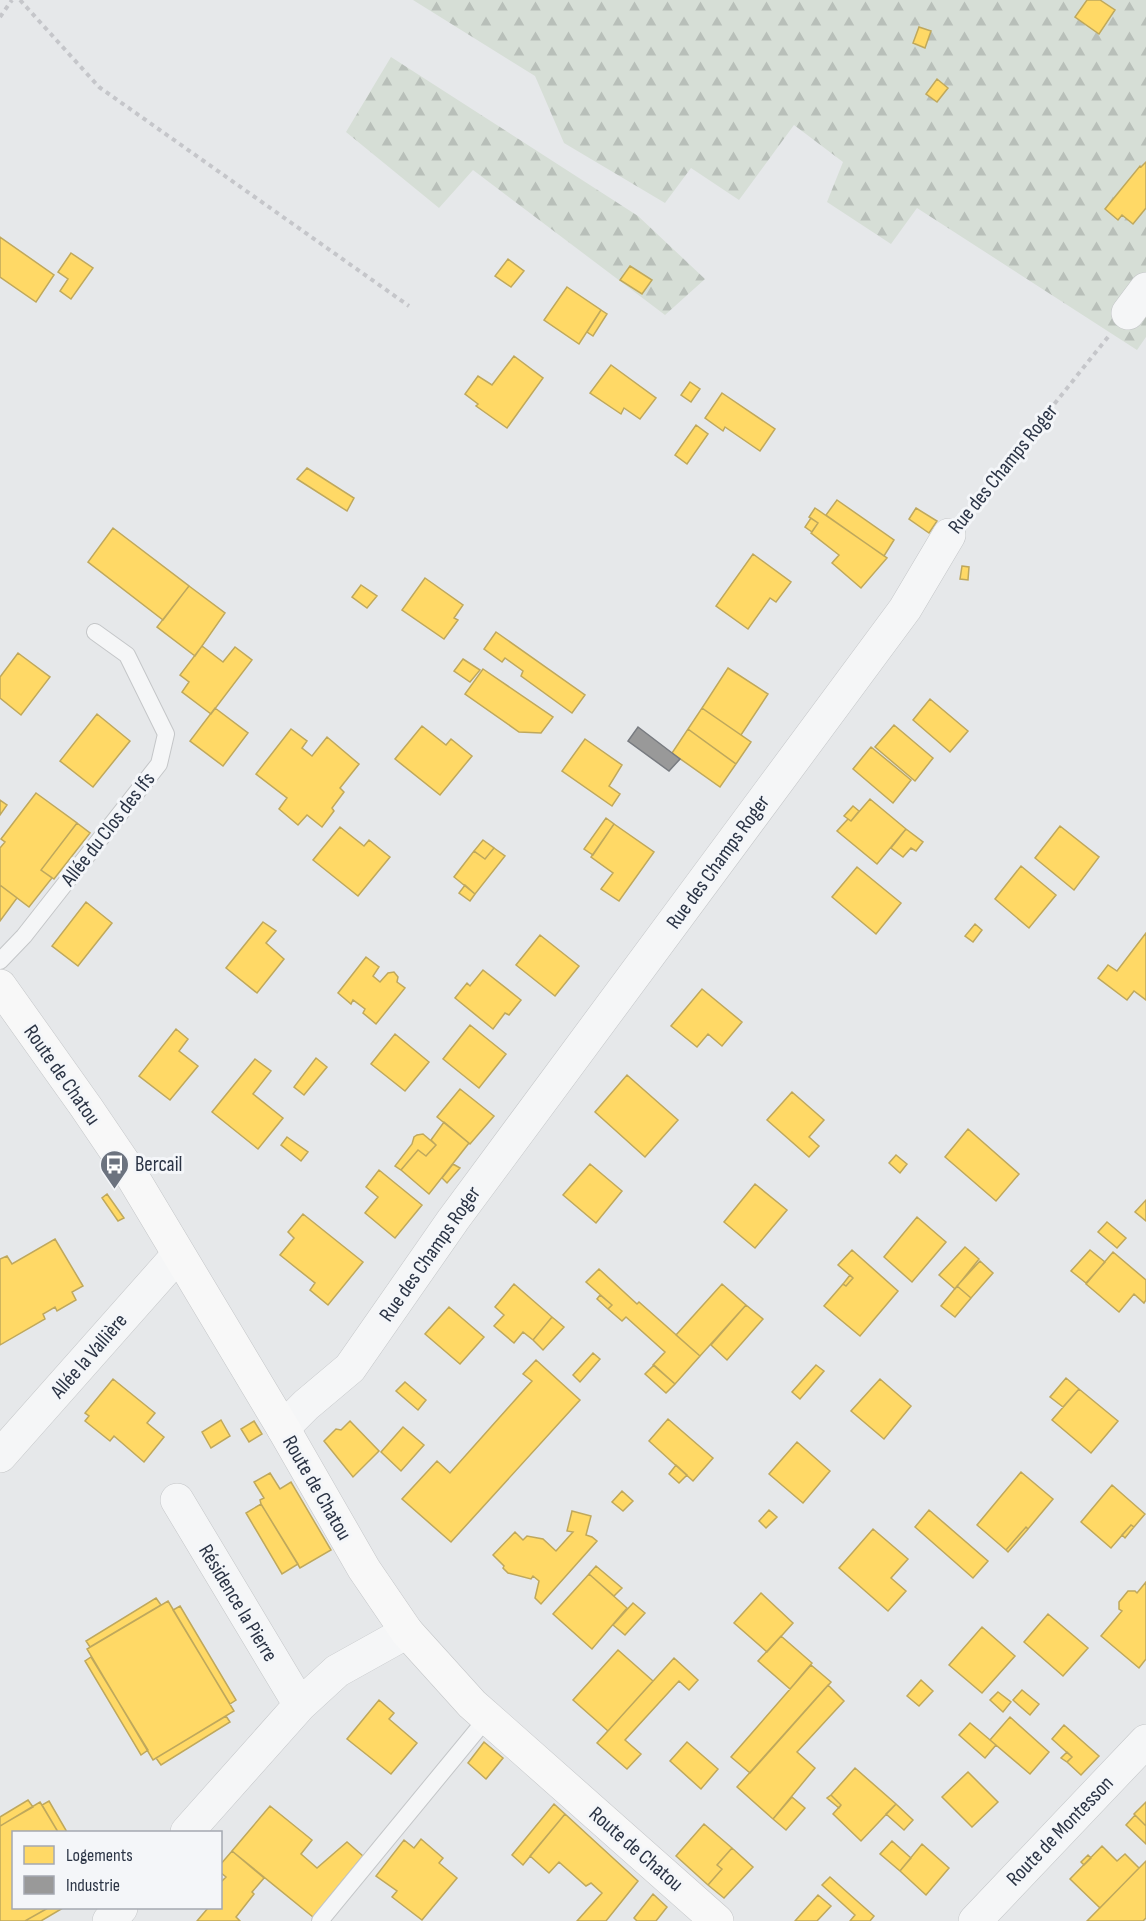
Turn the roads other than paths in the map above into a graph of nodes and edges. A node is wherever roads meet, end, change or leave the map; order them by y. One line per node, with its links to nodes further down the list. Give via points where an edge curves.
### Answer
1 (949, 535): 6 (street, Rue des Champs Roger, via 904,609 467,1201 350,1368)
2 (95, 632): 3 (lane, Allée du Clos des Ifs, via 127,656 166,734 159,764)
3 (0, 961)
4 (0, 986): 5 (street, Route de Chatou, via 126,1166)
5 (178, 1255): 6 (street, Route de Chatou); 7 (street, Allée la Vallière)
6 (283, 1428): 9 (street, Route de Chatou, via 364,1569)
7 (0, 1456)
8 (177, 1500): 10 (street, Résidence la Pierre)
9 (407, 1632): 10 (street, via 337,1671); 11 (street, Route de Chatou)
10 (300, 1705): 13 (street)
11 (487, 1718): 16 (lane); 17 (street, Route de Chatou)
12 (1146, 1741): 18 (street, Route de Montesson)
13 (189, 1831)
14 (120, 1909): 15 (street)
15 (109, 1921)
16 (320, 1921)
17 (717, 1921)
18 (975, 1921)

